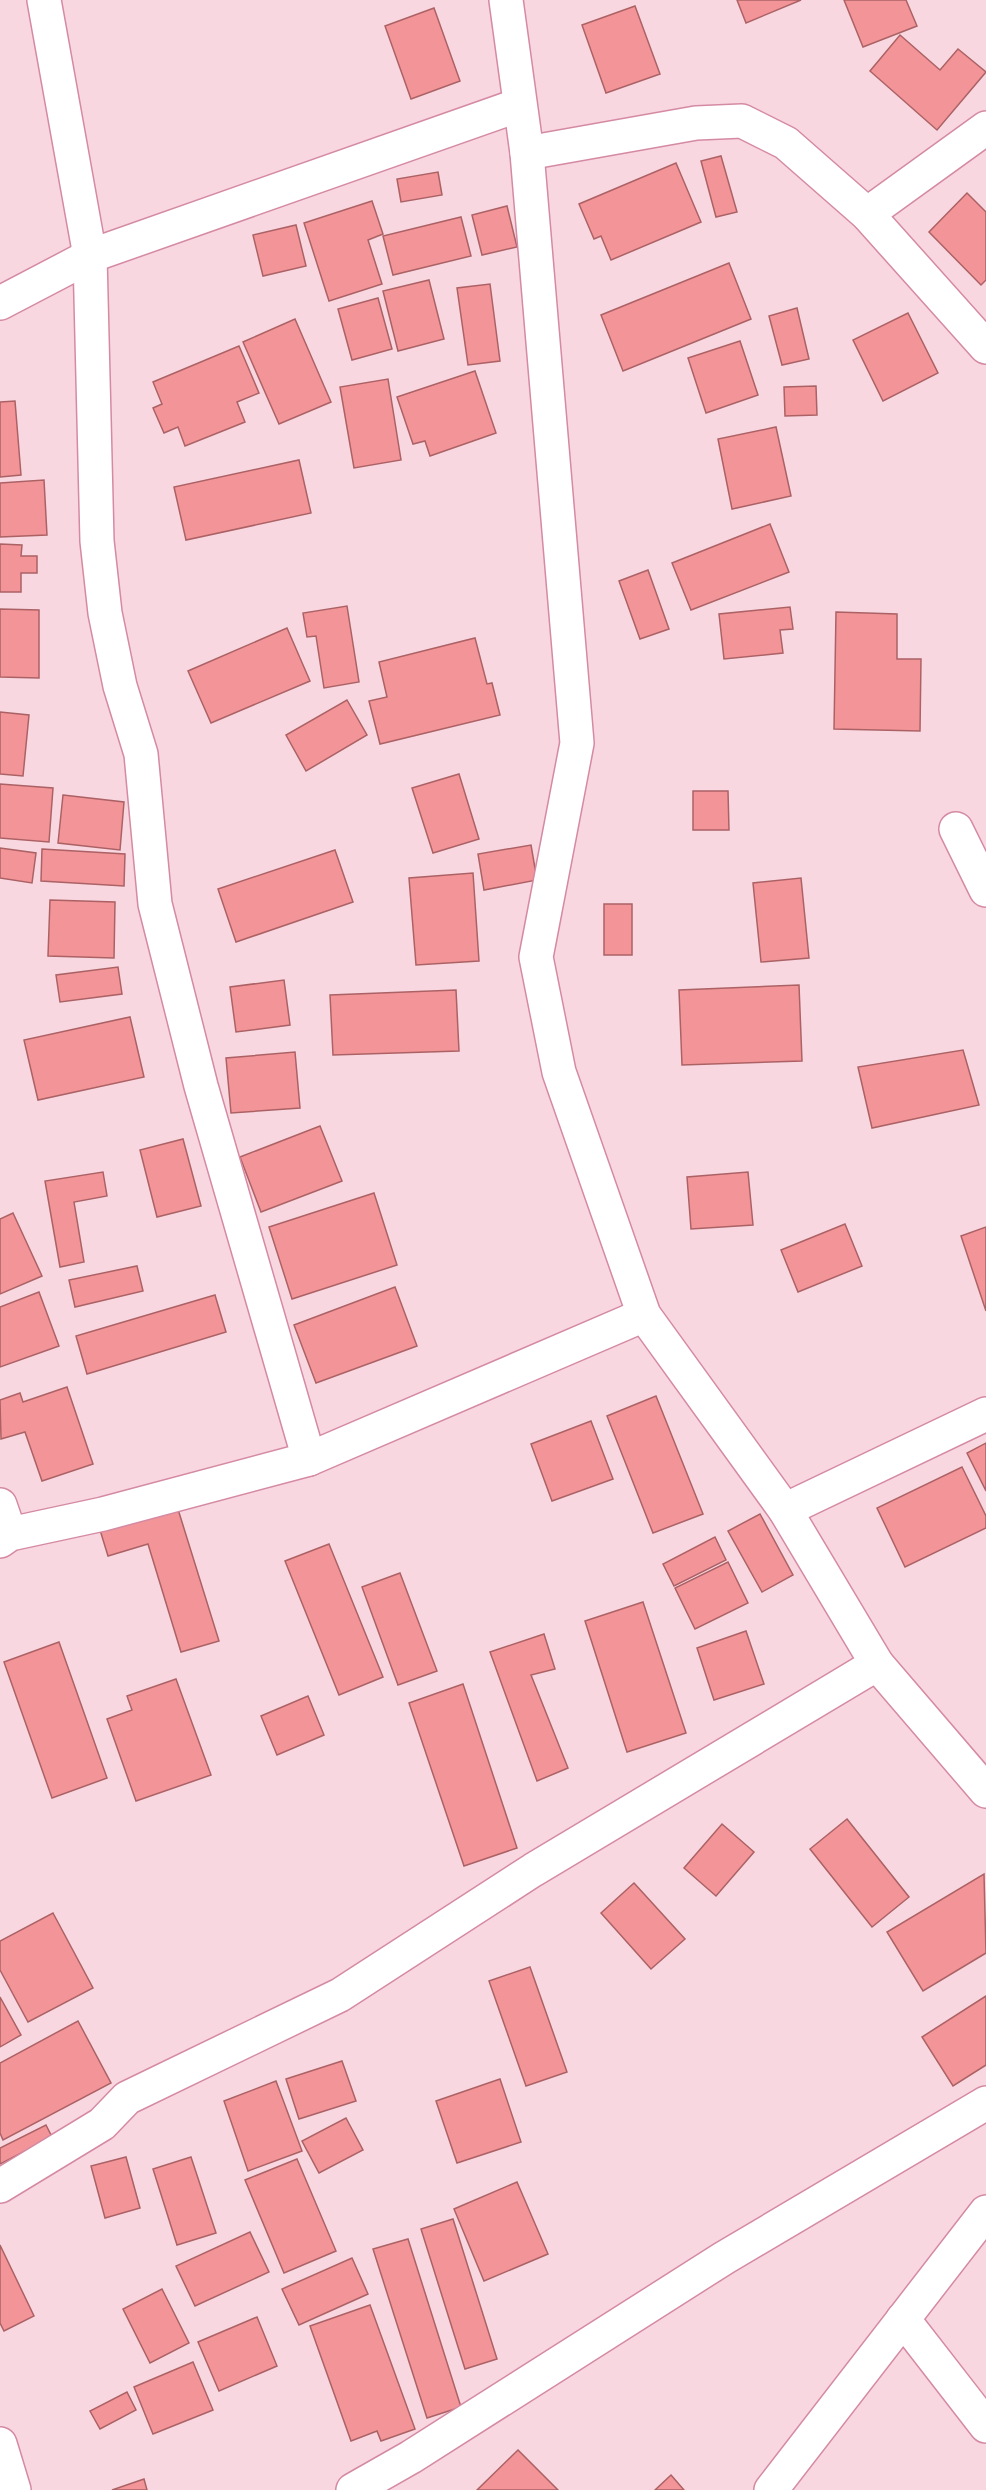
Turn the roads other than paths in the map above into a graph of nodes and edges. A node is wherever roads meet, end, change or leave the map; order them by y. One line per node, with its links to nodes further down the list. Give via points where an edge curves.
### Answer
1 (45, 0): 7 (street)
2 (506, 0): 3 (street)
3 (519, 105): 5 (street); 7 (street)
4 (986, 128): 6 (street)
5 (527, 153): 6 (street, via 696,123 742,121 786,143); 12 (street, via 577,743 536,957 560,1072)
6 (867, 214): 9 (street)
7 (90, 256): 8 (street); 14 (street, via 97,541 107,624 120,686 141,754 155,904 201,1086)
8 (0, 303)
9 (986, 347)
10 (956, 829): 11 (street)
11 (986, 890)
12 (644, 1315): 14 (street); 15 (street)
13 (986, 1414): 15 (street)
14 (309, 1459): 16 (street, via 103,1514)
15 (785, 1510): 17 (street)
16 (3, 1527)
17 (877, 1664): 18 (street); 20 (street, via 533,1870 340,1995 127,2098 102,2124)
18 (986, 1791)
19 (986, 2103): 26 (street, via 734,2252)
20 (0, 2186)
21 (986, 2212): 22 (street)
22 (903, 2319): 23 (street); 27 (street)
23 (986, 2426)
24 (0, 2444): 25 (street)
25 (14, 2490)
26 (353, 2490)
27 (771, 2490)

